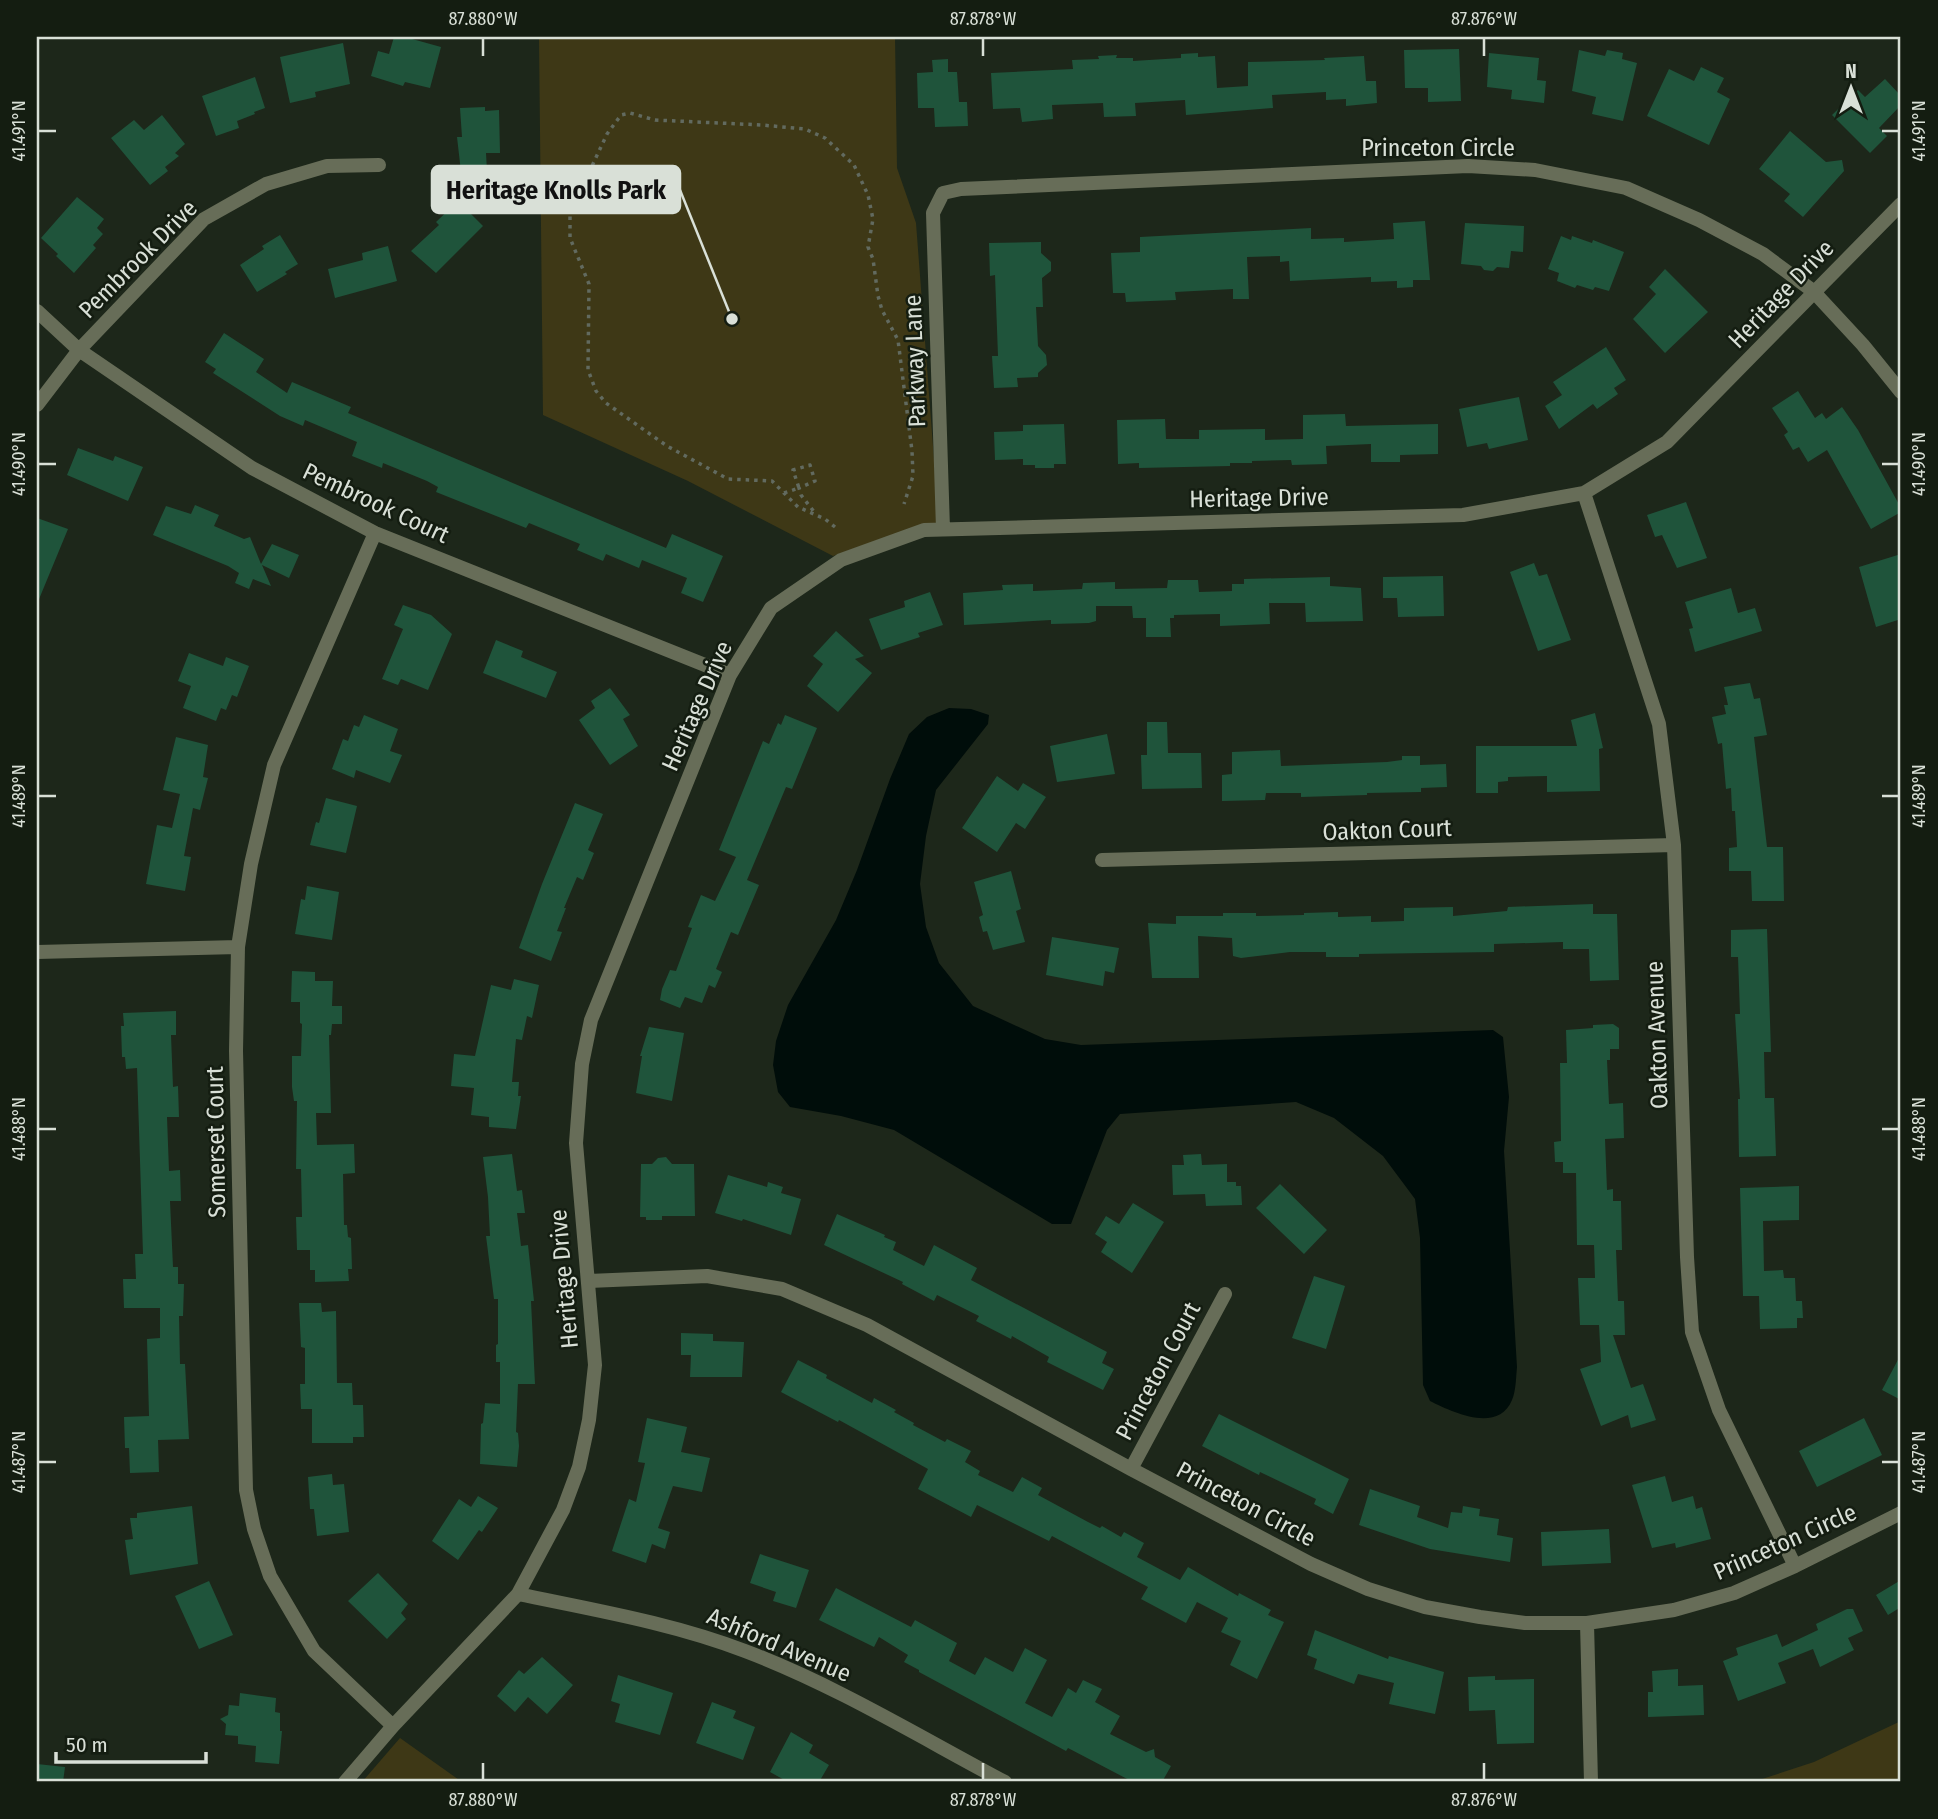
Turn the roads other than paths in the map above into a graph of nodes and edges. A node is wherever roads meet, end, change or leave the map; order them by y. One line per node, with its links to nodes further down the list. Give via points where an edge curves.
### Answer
1 (379, 165): 6 (street, Pembrook Drive, via 327,166 266,184 204,219)
2 (943, 193): 4 (street, Princeton Circle, via 1468,166 1535,170 1626,188 1675,209 1763,254); 10 (street, Parkway Lane, via 933,213)
3 (1901, 204): 4 (street, Heritage Drive)
4 (1813, 291): 7 (street, Princeton Circle); 9 (street, Heritage Drive, via 1667,442)
5 (37, 311): 6 (street, Pembrook Court)
6 (79, 350): 8 (street, Pembrook Drive); 11 (street, Pembrook Court, via 252,468)
7 (1901, 393)
8 (37, 405)
9 (1584, 493): 10 (street, Heritage Drive, via 1464,515); 13 (street, Oakton Avenue, via 1659,724)
10 (943, 529): 12 (street, Heritage Drive, via 924,530 841,560 771,608)
11 (374, 533): 12 (street, Pembrook Court); 15 (street, Somerset Court, via 274,765 250,864)
12 (730, 675): 17 (street, Heritage Drive, via 591,1020 576,1120)
13 (1674, 845): 14 (street, Oakton Court); 21 (street, Oakton Avenue, via 1692,1332 1719,1410)
14 (1102, 860)
15 (237, 947): 16 (street); 24 (street, Somerset Court, via 249,1510 270,1576 314,1651)
16 (37, 953)
17 (589, 1281): 19 (street, Princeton Circle, via 707,1276 782,1289 867,1325); 22 (street, Heritage Drive, via 595,1366 586,1439 563,1510)
18 (1225, 1294): 19 (street, Princeton Court)
19 (1131, 1469): 23 (street, Princeton Circle, via 1368,1589 1425,1607 1480,1617)
20 (1901, 1513): 21 (street, Princeton Circle)
21 (1795, 1566): 23 (street, Princeton Circle, via 1734,1593 1674,1610)
22 (518, 1594): 24 (street, Heritage Drive); 26 (street, Ashford Avenue, via 660,1625 744,1651 839,1694)
23 (1587, 1623): 27 (street)
24 (393, 1726): 25 (street, Heritage Drive)
25 (345, 1782)
26 (1005, 1782)
27 (1591, 1782)

